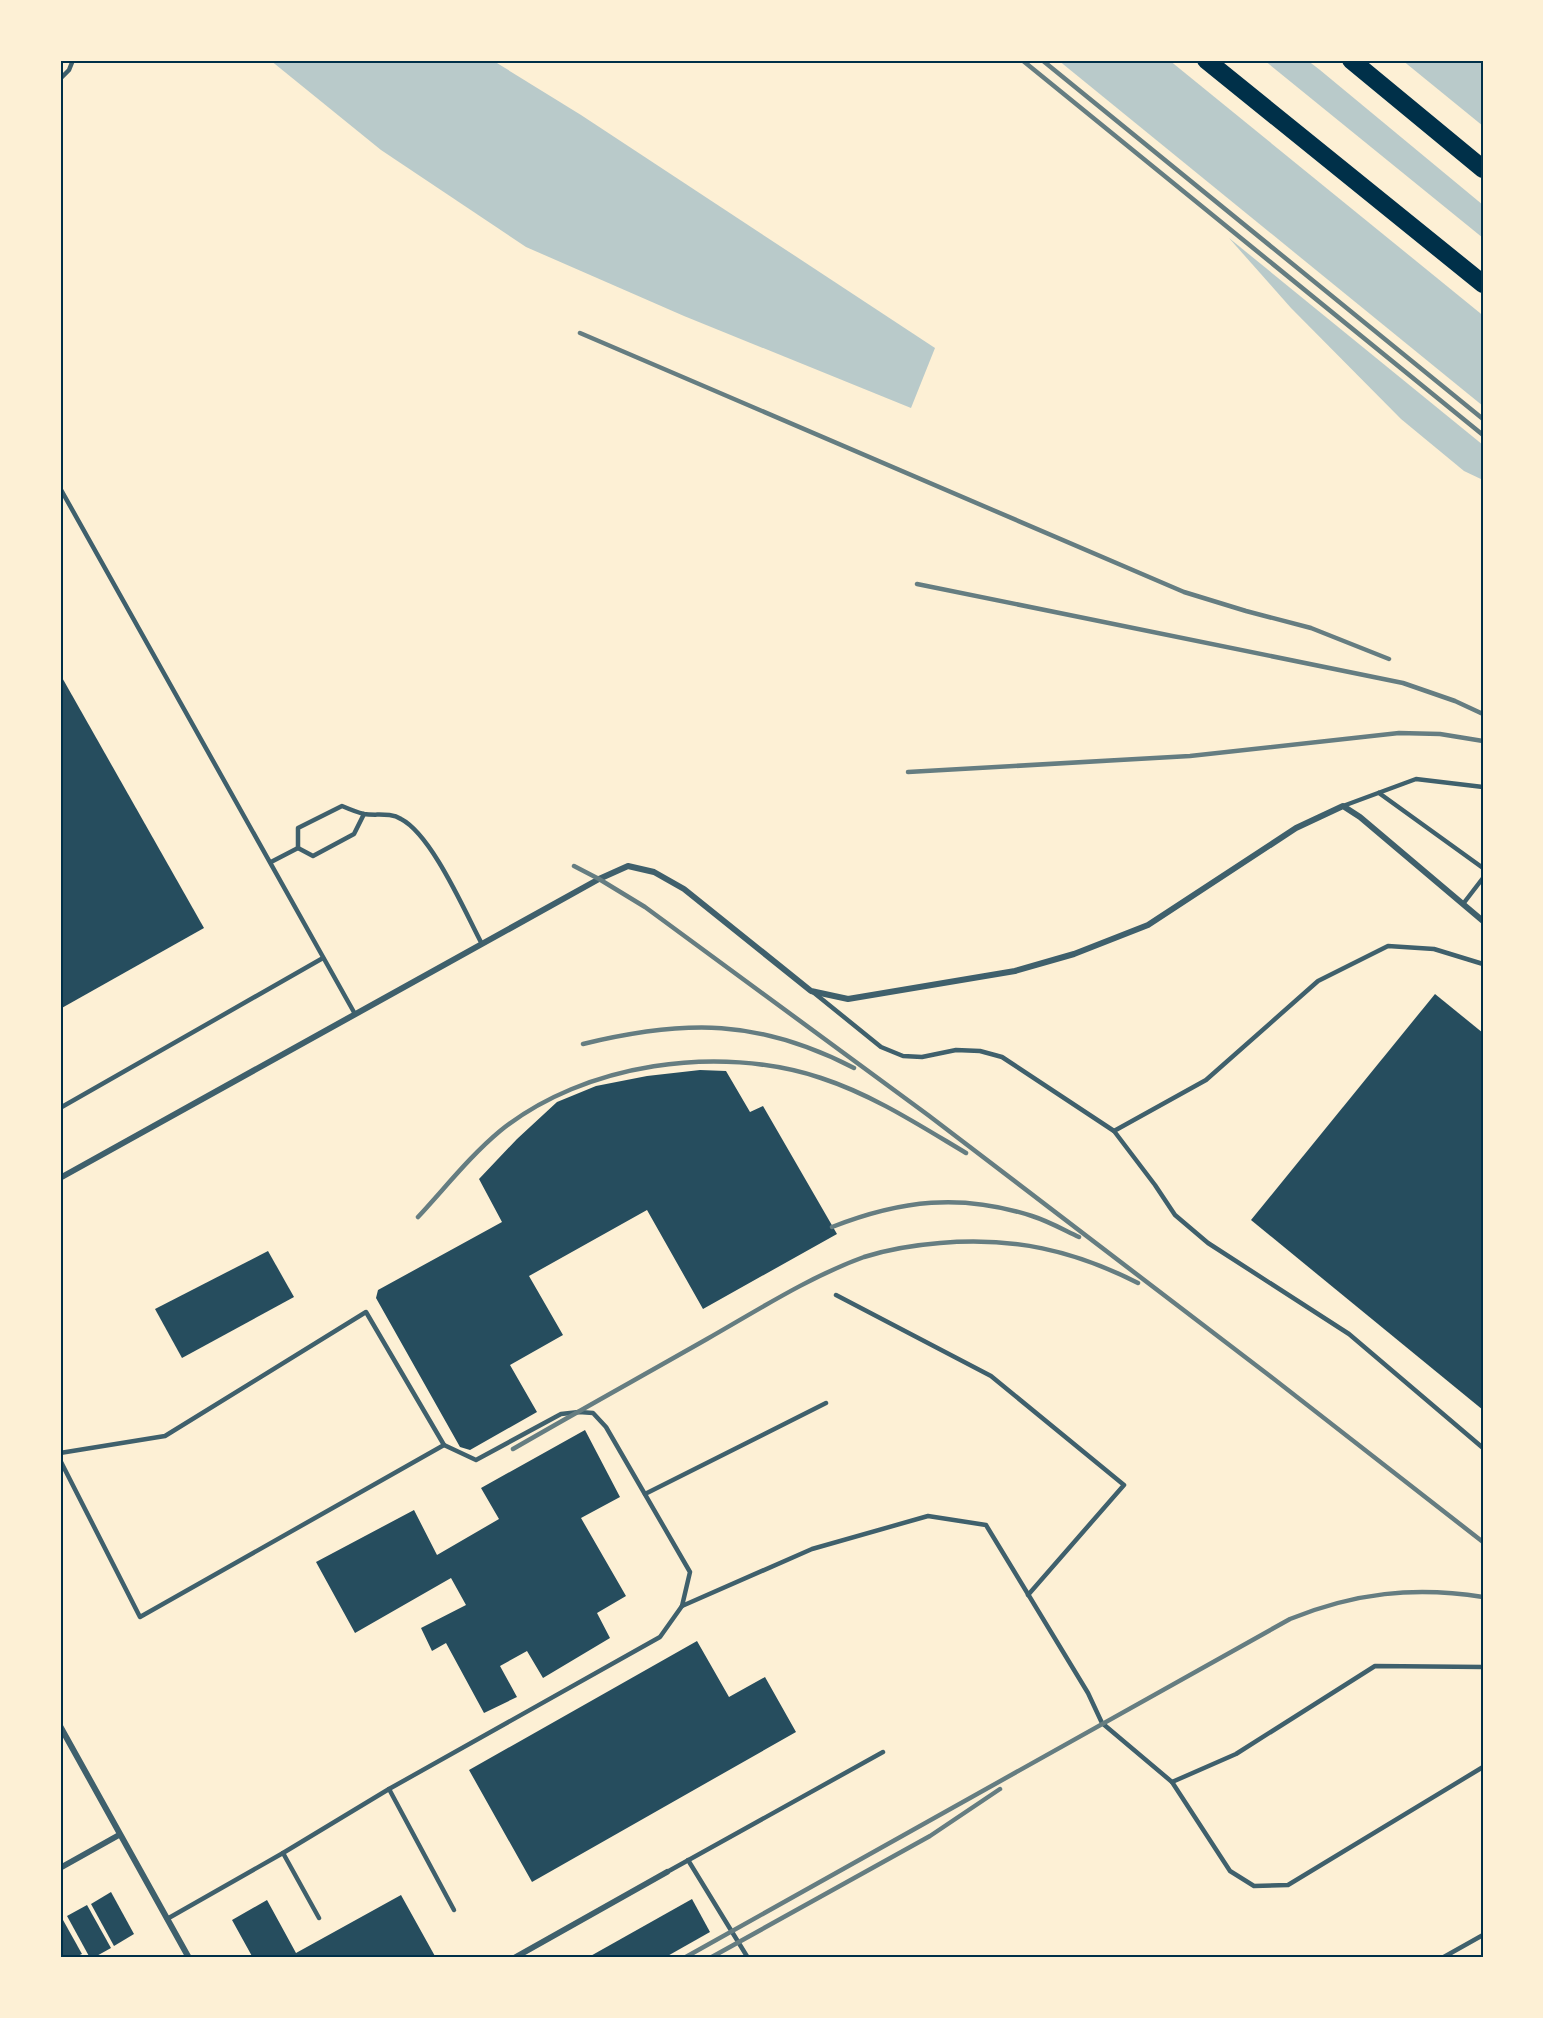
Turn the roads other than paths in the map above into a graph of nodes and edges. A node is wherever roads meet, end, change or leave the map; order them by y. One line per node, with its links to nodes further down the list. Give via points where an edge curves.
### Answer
1 (73, 60): 4 (lane)
2 (1206, 60): 6 (highway)
3 (1351, 60): 5 (highway)
4 (60, 79)
5 (1483, 169)
6 (1483, 284)
7 (60, 488): 13 (lane)
8 (1483, 787): 9 (lane, via 1416,779)
9 (1379, 793): 10 (lane); 14 (lane)
10 (1343, 806): 16 (street); 21 (street, via 1296,828 1148,924 1074,954 1015,971 848,999)
11 (364, 814): 12 (lane, via 354,834 313,856); 12 (lane, via 342,806 316,818 298,828); 18 (lane, via 401,818 417,832)
12 (298, 848): 13 (lane)
13 (271, 862): 19 (lane)
14 (1483, 868)
15 (1483, 878): 16 (lane)
16 (1462, 904): 17 (street)
17 (1483, 921)
18 (482, 944): 21 (street, via 627,866 654,872 684,889); 22 (street)
19 (323, 958): 22 (lane); 23 (lane)
20 (1483, 964): 24 (lane, via 1434,949 1388,946 1318,981 1206,1080)
21 (811, 991): 24 (lane, via 881,1047 903,1056 922,1057 956,1050 1002,1056)
22 (354, 1014): 25 (street)
23 (60, 1108)
24 (1114, 1131): 29 (lane, via 1175,1215 1208,1243 1349,1334)
25 (60, 1178)
26 (836, 1295): 33 (lane, via 991,1376 1124,1485)
27 (826, 1402): 32 (lane)
28 (444, 1445): 30 (lane, via 366,1312 165,1436); 31 (lane, via 141,1617); 32 (lane, via 476,1460 561,1414 593,1413 606,1427)
29 (1483, 1448)
30 (60, 1453)
31 (60, 1460)
32 (645, 1494): 34 (lane, via 690,1572)
33 (1028, 1594): 34 (lane, via 986,1525 928,1516 812,1549); 39 (lane, via 1102,1723)
34 (682, 1606): 40 (lane, via 660,1638)
35 (1483, 1667): 39 (lane, via 1375,1666 1236,1754)
36 (60, 1726): 41 (street)
37 (883, 1752): 43 (lane)
38 (1483, 1767): 39 (lane, via 1288,1885 1254,1886 1230,1871)
39 (1172, 1782)
40 (389, 1789): 42 (lane); 46 (lane)
41 (119, 1835): 44 (street); 48 (street)
42 (283, 1853): 47 (lane); 48 (lane)
43 (688, 1860): 45 (lane); 52 (lane)
44 (60, 1868)
45 (667, 1872): 51 (street)
46 (454, 1910)
47 (319, 1918)
48 (167, 1919): 50 (street)
49 (1483, 1935): 53 (lane)
50 (189, 1958)
51 (513, 1958)
52 (748, 1958)
53 (1442, 1958)

